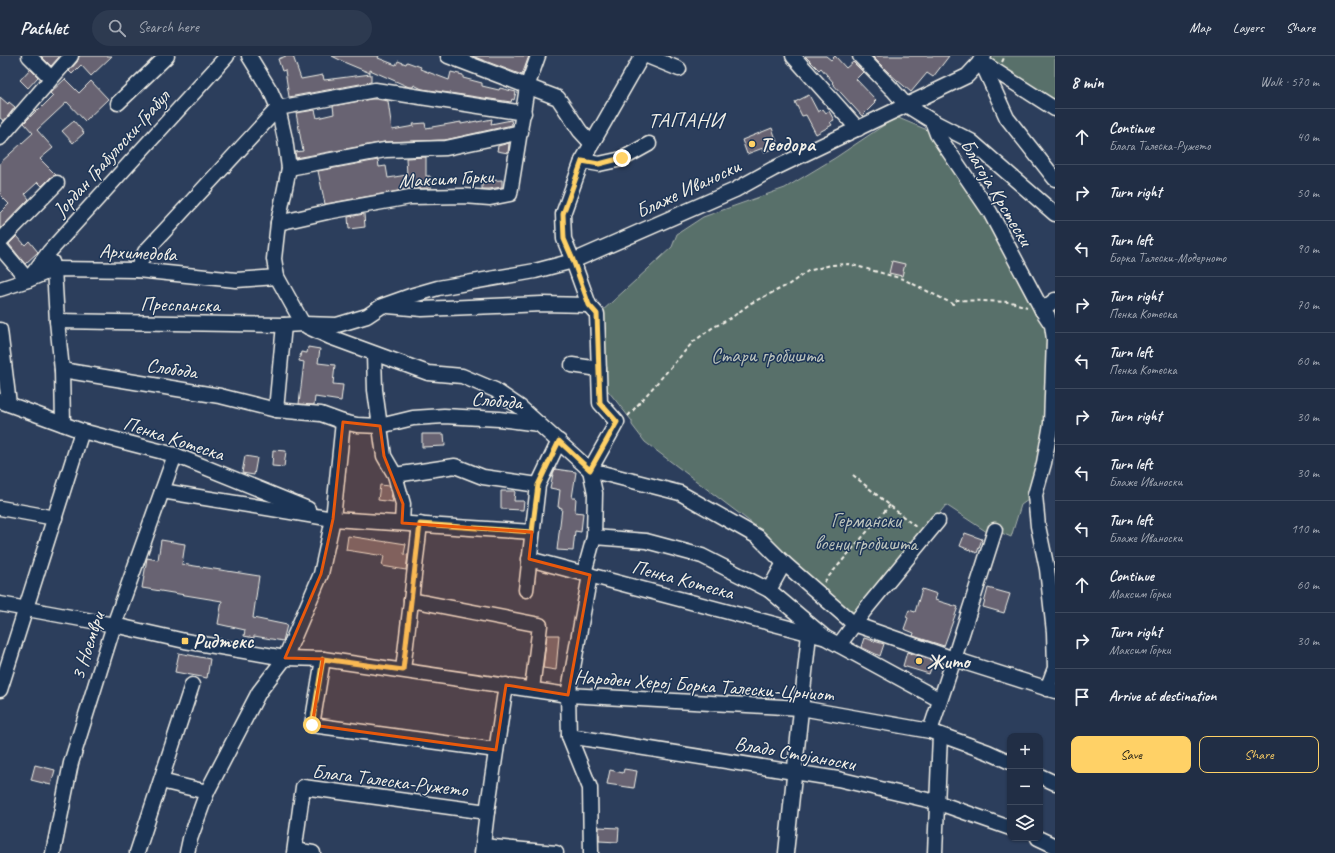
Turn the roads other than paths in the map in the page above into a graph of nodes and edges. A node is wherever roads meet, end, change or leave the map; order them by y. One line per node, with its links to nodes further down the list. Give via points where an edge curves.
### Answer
1 (28, 56): 14 (street)
2 (70, 56): 14 (street)
3 (166, 56): 16 (street, Јордан Грабулоски-Грабул)
4 (227, 56): 35 (street, Јордан Грабулоски-Грабул)
5 (448, 56): 15 (street)
6 (538, 56): 15 (street, Максим Горки)
7 (642, 56): 25 (street)
8 (647, 56): 13 (street)
9 (793, 56): 22 (street)
10 (860, 56): 17 (street)
11 (251, 57): 18 (street)
12 (979, 58): 17 (street, Блаже Иваноски, via 966,76); 19 (street); 29 (street, via 1006,118)
13 (679, 69)
14 (51, 78): 24 (street)
15 (527, 87): 20 (street, Максим Горки); 25 (street, via 558,98)
16 (118, 102)
17 (906, 105): 21 (street); 22 (street, Блаже Иваноски)
18 (278, 108): 20 (street, via 375,90); 28 (street); 38 (street, via 145,252)
19 (1055, 109)
20 (524, 113): 23 (street, Максим Горки)
21 (932, 121): 31 (street, via 972,141); 45 (street, Благоја Крстески, via 990,212)
22 (858, 129): 36 (street, Блаже Иваноски, via 735,190)
23 (521, 132): 28 (street, via 446,148 385,150); 32 (street, Максим Горки, via 510,194 490,198 410,197)
24 (0, 138)
25 (592, 144): 27 (street)
26 (649, 144): 27 (street, via 622,158 599,164)
27 (582, 161): 36 (street, via 563,214 564,239)
28 (288, 168): 32 (street)
29 (1055, 179)
30 (57, 183): 33 (street)
31 (1055, 214)
32 (278, 223): 39 (street, via 274,259)
33 (0, 241)
34 (0, 247): 40 (street)
35 (49, 252): 37 (street); 40 (street, Јордан Грабулоски-Грабул)
36 (573, 260): 43 (street); 44 (street, Блаже Иваноски, via 535,271 438,288)
37 (54, 269): 38 (street, Архимедова); 40 (street, Архимедова); 48 (street)
38 (137, 270): 39 (street, Архимедова, via 236,280)
39 (277, 277): 49 (street)
40 (28, 280): 41 (street, Архимедова)
41 (0, 289)
42 (1055, 300): 45 (street)
43 (589, 305): 44 (street, via 542,304 422,309); 54 (street, via 597,314)
44 (382, 306): 49 (street, Блаже Иваноски, via 367,316 337,325)
45 (1042, 310): 46 (street); 47 (street, Благоја Крстески); 98 (street, via 1052,325 1054,339 1051,424 1035,495 1054,632 1055,668)
46 (1055, 315)
47 (1055, 321)
48 (57, 322): 50 (street, Преспанска); 55 (street)
49 (303, 324): 50 (street, Преспанска); 52 (street)
50 (284, 325): 57 (street)
51 (0, 330): 56 (street)
52 (374, 354): 60 (street, via 428,373 462,376 495,390); 61 (street)
53 (572, 365): 54 (street)
54 (599, 369): 65 (street, via 600,403 617,422)
55 (62, 370): 57 (street, Слобода, via 220,396); 59 (street)
56 (4, 402): 59 (street, Пенка Котеска)
57 (276, 410): 58 (street, Слобода, via 321,414)
58 (343, 422): 61 (street, Слобода); 71 (street)
59 (63, 424): 62 (street, Пенка Котеска)
60 (539, 424): 61 (street, Слобода, via 444,416 413,418); 63 (street)
61 (380, 426): 66 (street, via 384,456)
62 (82, 431): 64 (street, Пенка Котеска); 70 (street)
63 (559, 441): 65 (street); 67 (street)
64 (175, 455): 68 (street, 3 Ноември); 71 (street, Пенка Котеска)
65 (590, 470): 77 (street, via 595,492); 79 (street, via 680,493 758,537)
66 (394, 476): 67 (street, via 455,466 483,478); 73 (street, via 403,504)
67 (538, 485): 76 (street)
68 (162, 491): 71 (street, Пенка Котеска); 87 (street, 3 Ноември)
69 (0, 508): 70 (street)
70 (55, 518): 85 (street)
71 (333, 519): 73 (street, Пенка Котеска); 90 (street, via 321,574)
72 (938, 521): 86 (street)
73 (402, 523): 74 (street, Пенка Котеска)
74 (420, 524): 76 (street, Пенка Котеска); 83 (street)
75 (995, 530): 92 (street)
76 (532, 532): 78 (street)
77 (594, 537): 80 (street); 82 (street, Пенка Котеска, via 646,541 702,556)
78 (529, 559): 80 (street, Пенка Котеска); 81 (street)
79 (784, 563): 82 (street); 86 (street)
80 (587, 574): 88 (street, Пенка Котеска); 99 (street)
81 (526, 590)
82 (769, 590): 88 (street, Пенка Котеска)
83 (411, 600): 93 (street); 96 (street, via 540,625)
84 (0, 604): 85 (street, Народен Херој Борка Талески-Црниот)
85 (25, 609): 87 (street, Народен Херој Борка Талески-Црниот); 97 (street)
86 (854, 624): 89 (street); 92 (street)
87 (114, 625): 90 (street, Народен Херој Борка Талески-Црниот, via 185,641); 118 (street, 3 Ноември, via 71,763)
88 (811, 631): 89 (street, Пенка Котеска); 101 (street)
89 (839, 645): 100 (street, Пенка Котеска)
90 (285, 658): 91 (street, Народен Херој Борка Талески-Црниот); 110 (street, via 259,692)
91 (323, 659): 93 (street, Народен Херој Борка Талески-Црниот); 104 (street, via 312,725)
92 (954, 659): 98 (street); 100 (street)
93 (403, 670): 95 (street, Народен Херој Борка Талески-Црниот)
94 (192, 685): 108 (street)
95 (506, 685): 96 (street, Народен Херој Борка Талески-Црниот); 104 (street, Блага Талеска-Ружето)
96 (532, 689): 99 (street, Народен Херој Борка Талески-Црниот)
97 (0, 690)
98 (1051, 690)
99 (568, 695): 101 (street, Народен Херој Борка Талески-Црниот); 103 (street)
100 (940, 700): 102 (street)
101 (801, 708): 102 (street, Народен Херој Борка Талески-Црниот); 106 (street)
102 (935, 733): 105 (street, Народен Херој Борка Талески-Црниот); 111 (street)
103 (569, 736): 106 (street, Владо Стојаноски); 123 (street, via 590,788)
104 (496, 750): 112 (street, Блага Талеска-Ружето)
105 (1007, 761)
106 (795, 772): 111 (street, Владо Стојаноски, via 838,779); 124 (street)
107 (1043, 777): 109 (street)
108 (161, 781): 110 (street); 119 (street)
109 (1055, 783)
110 (207, 792): 120 (street)
111 (936, 802): 113 (street, Владо Стојаноски); 125 (street)
112 (487, 812): 116 (street, Блага Талеска-Ружето); 117 (street, Блага Талеска-Ружето, via 302,787)
113 (1007, 827)
114 (1043, 840): 115 (street)
115 (1055, 846)
116 (483, 849): 122 (street, Блага Талеска-Ружето)
117 (294, 852): 121 (street, Блага Талеска-Ружето)
118 (53, 853)
119 (137, 853)
120 (187, 853)
121 (313, 853)
122 (556, 853)
123 (591, 853)
124 (786, 853)
125 (935, 853)

